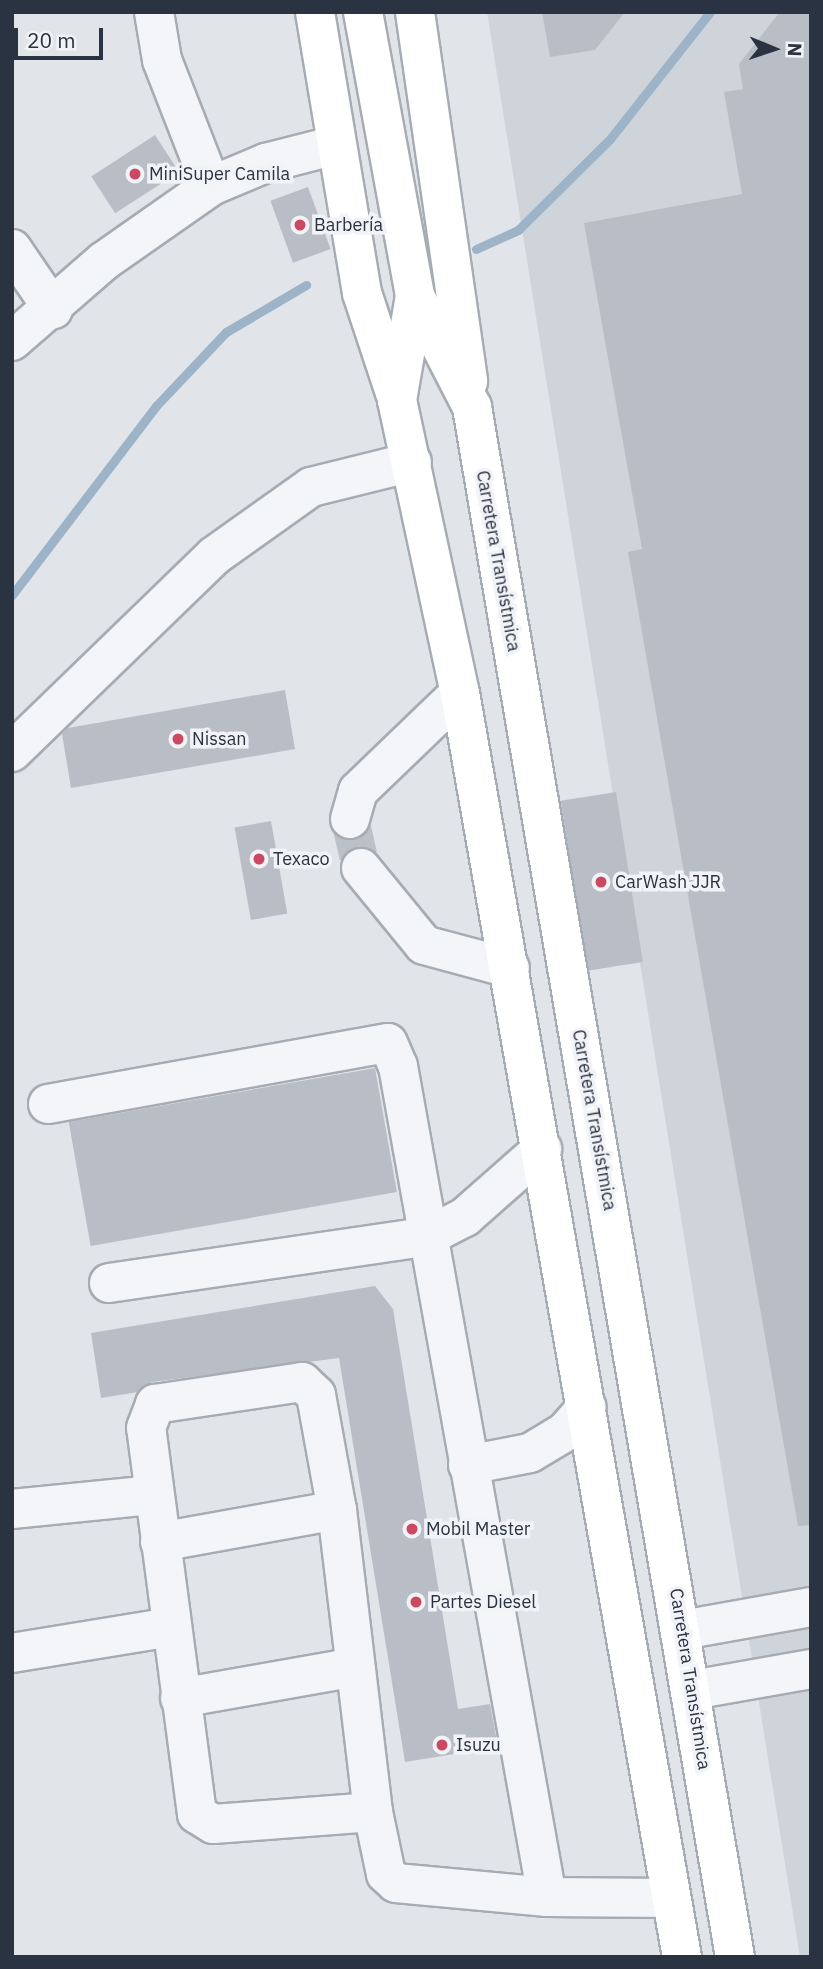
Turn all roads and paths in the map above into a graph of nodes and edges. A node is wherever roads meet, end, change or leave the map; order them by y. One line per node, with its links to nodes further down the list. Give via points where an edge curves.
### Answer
1 (154, 12): 6 (street, via 162,60)
2 (314, 12): 5 (main road)
3 (363, 12): 8 (main road, Carretera Transístmica)
4 (415, 12): 12 (main road)
5 (336, 145): 6 (street, via 266,163); 11 (main road, via 362,293)
6 (211, 186): 9 (street, via 103,261)
7 (12, 249): 9 (street)
8 (415, 296): 11 (main road, Carretera Transístmica); 12 (main road, Carretera Transístmica)
9 (52, 309): 10 (street)
10 (12, 341)
11 (397, 400): 13 (main road, Carretera Transístmica)
12 (472, 407): 31 (main road, Carretera Transístmica)
13 (412, 462): 14 (main road, Carretera Transístmica); 15 (street, via 311,487 215,556)
14 (460, 693): 16 (street, via 358,791); 18 (main road, Carretera Transístmica)
15 (12, 752)
16 (350, 819)
17 (361, 868): 18 (street, via 424,944)
18 (510, 968): 20 (main road, Carretera Transístmica)
19 (48, 1104): 21 (street, via 388,1043 398,1066)
20 (542, 1149): 21 (street, via 466,1217); 23 (main road, Carretera Transístmica)
21 (426, 1237): 22 (street); 24 (street)
22 (109, 1283)
23 (587, 1407): 24 (street, via 565,1432 530,1452); 39 (main road, Carretera Transístmica)
24 (468, 1465): 38 (street)
25 (153, 1495): 26 (street); 27 (street, via 146,1428 155,1404 302,1382 316,1395); 28 (street)
26 (12, 1509)
27 (337, 1510): 28 (street); 33 (street)
28 (160, 1542): 30 (street)
29 (811, 1607): 31 (street)
30 (171, 1627): 32 (street); 36 (street)
31 (682, 1630): 35 (main road, Carretera Transístmica)
32 (12, 1653)
33 (355, 1667): 36 (street); 37 (street)
34 (811, 1669): 35 (street)
35 (692, 1690): 41 (main road, Carretera Transístmica)
36 (180, 1698): 37 (street, via 197,1814 203,1820)
37 (373, 1812): 38 (street, via 380,1856 396,1883)
38 (547, 1897): 39 (street)
39 (671, 1898): 40 (main road, Carretera Transístmica)
40 (682, 1957)
41 (735, 1957)

